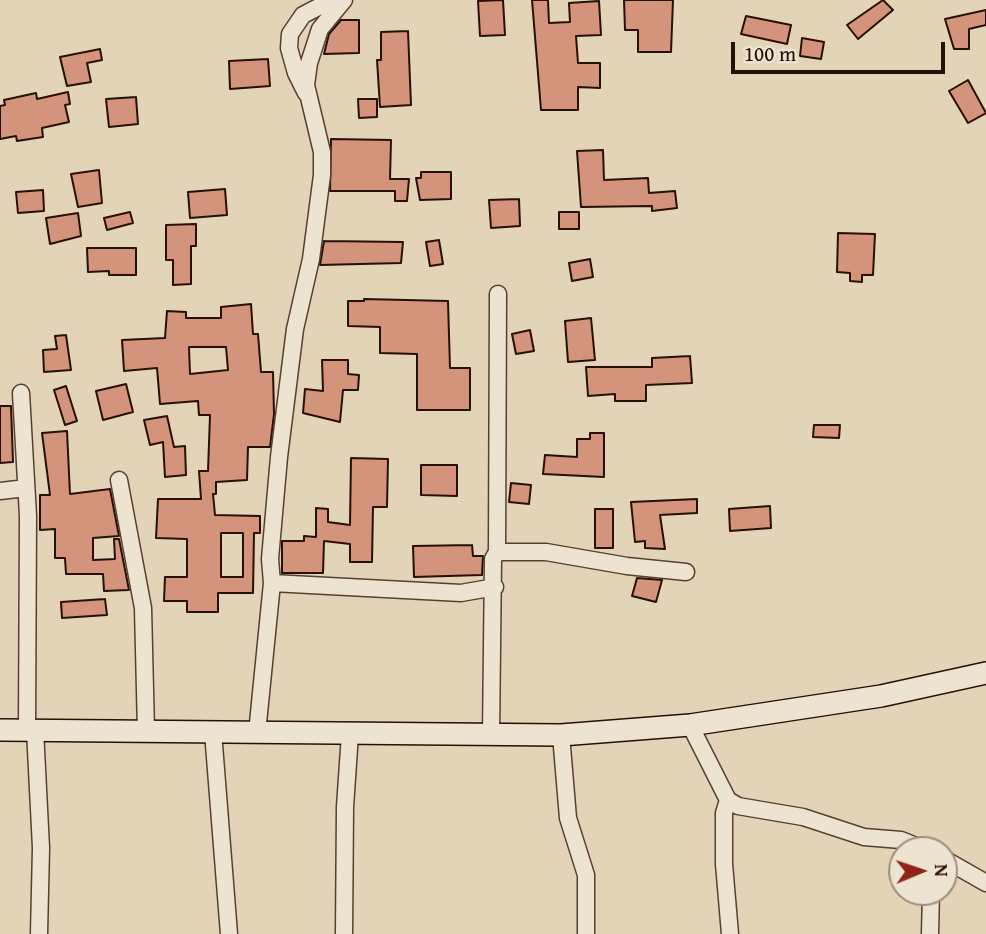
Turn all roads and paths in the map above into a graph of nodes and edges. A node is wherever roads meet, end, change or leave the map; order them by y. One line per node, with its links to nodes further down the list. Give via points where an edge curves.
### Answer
1 (332, 0): 3 (street, via 303,15 290,34 289,48)
2 (344, 0): 3 (street, via 327,17 315,40 306,85)
3 (308, 99): 11 (street, via 322,152 322,175 280,444)
4 (498, 294): 9 (street)
5 (21, 393): 7 (street)
6 (119, 480): 17 (street, via 144,608)
7 (26, 488): 8 (street); 16 (street)
8 (0, 491)
9 (497, 552): 10 (street, via 546,552); 12 (street, via 493,559)
10 (686, 572)
11 (272, 583): 12 (street, via 461,593); 19 (street)
12 (495, 587): 22 (street)
13 (986, 673): 14 (street, via 881,696)
14 (690, 725): 21 (street); 23 (street)
15 (0, 730): 16 (street)
16 (32, 730): 17 (street); 28 (street, via 41,848)
17 (146, 732): 18 (street)
18 (213, 733): 19 (street); 29 (street)
19 (257, 733): 20 (street)
20 (350, 734): 22 (street); 30 (street)
21 (561, 735): 22 (street); 31 (street, via 568,818 586,875)
22 (491, 736)
23 (728, 800): 24 (street, via 864,837); 32 (street, via 724,863)
24 (888, 839)
25 (958, 867): 26 (street)
26 (986, 883)
27 (931, 906): 33 (street)
28 (39, 934)
29 (229, 934)
30 (344, 934)
31 (586, 934)
32 (730, 934)
33 (930, 934)

